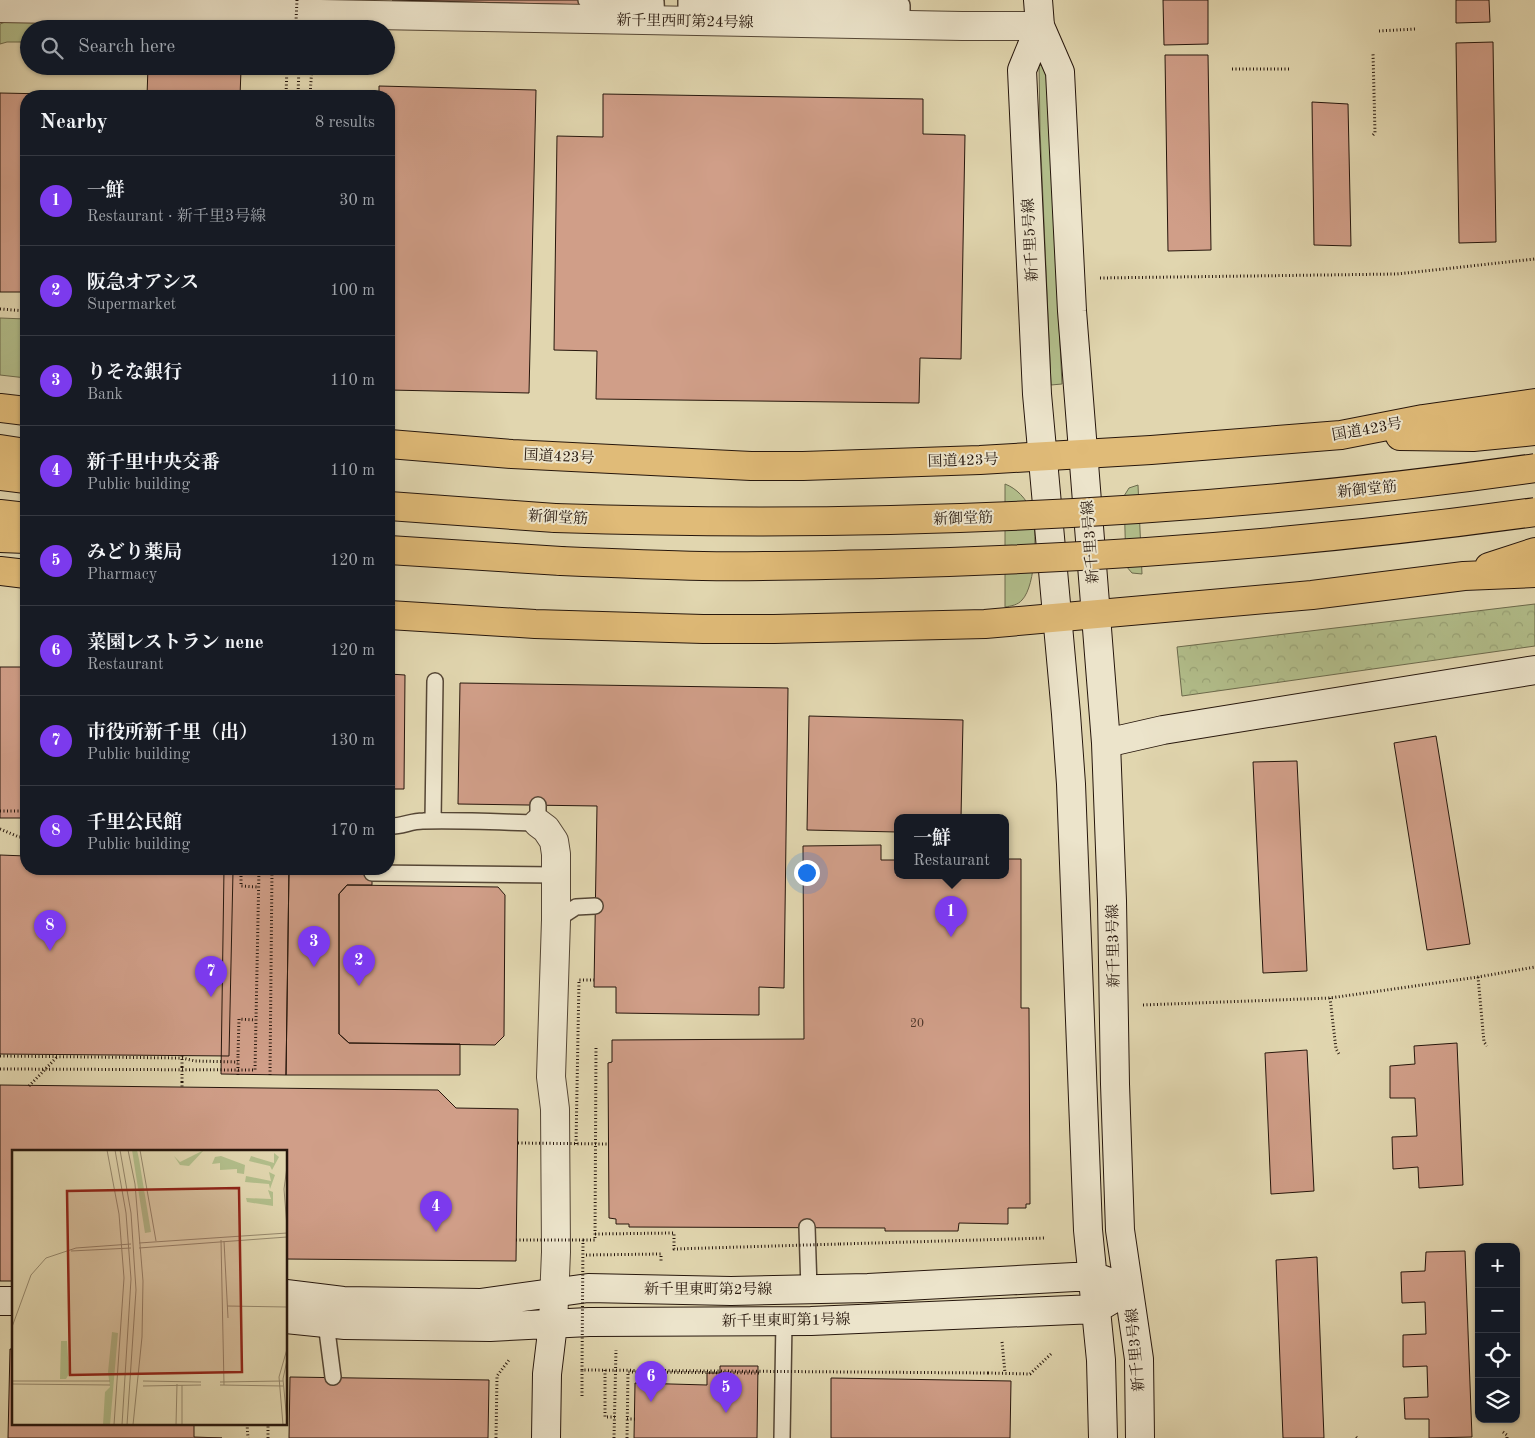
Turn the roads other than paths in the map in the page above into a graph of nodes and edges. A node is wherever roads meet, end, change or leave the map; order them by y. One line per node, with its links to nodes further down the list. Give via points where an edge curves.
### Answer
1 (586, 0): 9 (lane, via 656,2)
2 (17, 5): 3 (street, 新千里西町第24号線)
3 (144, 5): 4 (street, 新千里西町第24号線)
4 (236, 6): 5 (street, 新千里西町第24号線)
5 (328, 7): 6 (street, 新千里西町第24号線)
6 (362, 8): 7 (street, 新千里西町第24号線)
7 (393, 8): 9 (street, 新千里西町第24号線)
8 (1039, 13): 9 (street, 新千里西町第24号線, via 902,25); 18 (street, via 1060,72 1072,311); 19 (street, 新千里5号線, via 1022,70 1037,394)
9 (656, 21)
10 (1535, 403): 14 (highway, 国道423号)
11 (0, 408): 12 (highway)
12 (20, 410)
13 (1535, 431): 14 (highway, via 1473,437)
14 (1341, 435): 18 (highway, 国道423号)
15 (395, 444): 19 (highway, 国道423号, via 751,466)
16 (0, 449): 17 (highway)
17 (20, 452)
18 (1084, 454): 19 (highway, 国道423号); 35 (street, 新千里3号線)
19 (1043, 457): 37 (street)
20 (1535, 468): 23 (highway, 新御堂筋, bridge, via 1248,501 1007,517 670,521 555,518)
21 (0, 476): 22 (highway)
22 (20, 478)
23 (395, 506)
24 (1535, 512): 29 (highway, bridge, via 1317,538 1133,554 999,561 704,566)
25 (0, 514): 26 (highway)
26 (20, 516)
27 (0, 538): 28 (highway)
28 (20, 539)
29 (395, 550)
30 (1535, 552): 34 (highway)
31 (0, 571): 32 (highway)
32 (20, 573)
33 (1535, 574): 34 (highway)
34 (1464, 576): 35 (highway, via 1312,596)
35 (1096, 614): 37 (highway); 40 (street, 新千里3号線)
36 (395, 615): 37 (highway, via 535,624 756,629 985,624)
37 (1057, 618): 49 (street, via 1071,784 1088,1230)
38 (1535, 670): 40 (street, via 1163,730)
39 (435, 681): 42 (lane)
40 (1106, 743): 51 (street, 新千里3号線, via 1120,1230)
41 (538, 814): 42 (lane); 45 (street, via 554,841)
42 (433, 821): 43 (lane)
43 (395, 826)
44 (395, 873): 45 (lane)
45 (556, 875): 47 (street)
46 (595, 906): 47 (lane, via 576,907)
47 (556, 920): 52 (street, via 551,1077 555,1109)
48 (807, 1227): 50 (lane)
49 (1093, 1276): 50 (street, 新千里東町第2号線); 51 (street, 新千里東町第2号線); 54 (street)
50 (809, 1289): 52 (street, 新千里東町第2号線, via 588,1288)
51 (1129, 1289): 54 (street, 新千里東町第1号線); 63 (street, 新千里3号線, via 1139,1359)
52 (554, 1293): 53 (street, 新千里東町第2号線, via 480,1303 343,1301); 58 (street)
53 (288, 1294)
54 (1096, 1309): 56 (street, 新千里東町第1号線); 62 (street)
55 (288, 1319): 57 (street)
56 (784, 1322): 58 (street, 新千里東町第1号線); 61 (lane)
57 (326, 1323): 58 (street, via 490,1327); 59 (lane)
58 (553, 1324): 60 (street, via 547,1374)
59 (333, 1377)
60 (546, 1438)
61 (782, 1438)
62 (1103, 1438)
63 (1140, 1438)

